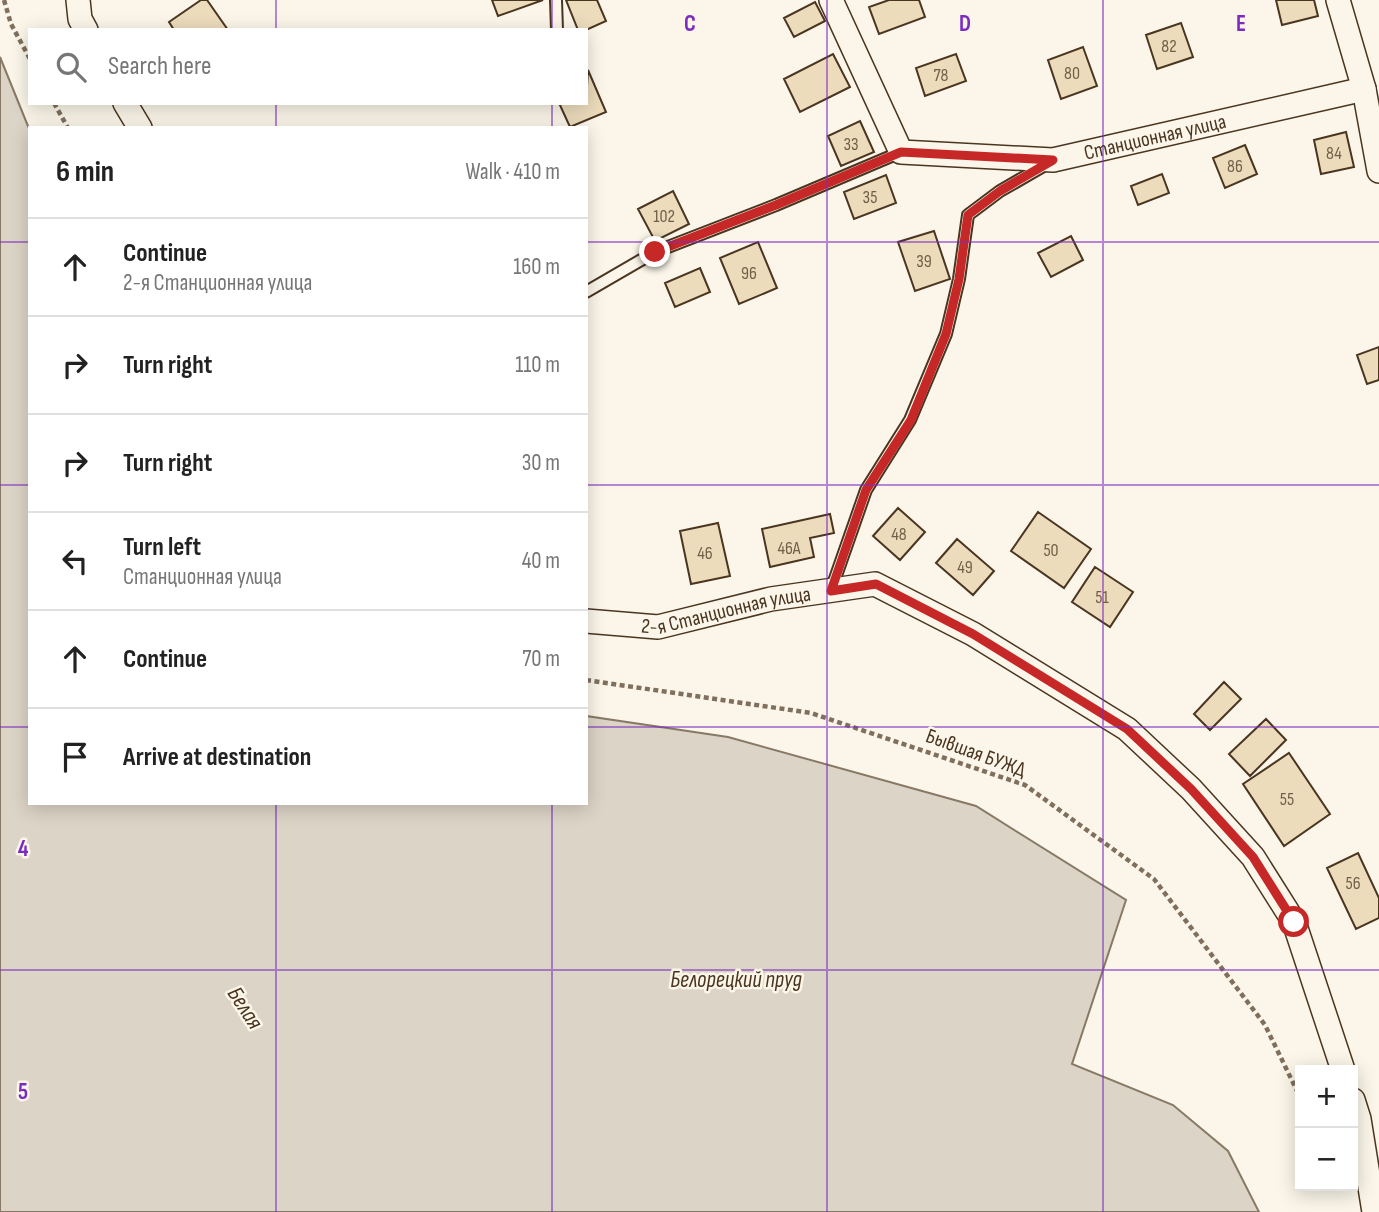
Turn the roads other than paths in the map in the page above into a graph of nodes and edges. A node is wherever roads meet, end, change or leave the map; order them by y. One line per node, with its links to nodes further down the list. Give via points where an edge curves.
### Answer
1 (78, 0): 5 (street)
2 (556, 0): 6 (lane)
3 (831, 0): 10 (street)
4 (1338, 0): 7 (street)
5 (85, 28)
6 (557, 28)
7 (1364, 89): 11 (street, Станционная улица); 12 (street)
8 (126, 105): 9 (street)
9 (139, 126)
10 (901, 152): 11 (street, Станционная улица); 13 (lane, via 655,252)
11 (1053, 160): 14 (lane, via 968,215 946,334 911,420 866,490)
12 (1379, 172)
13 (588, 291)
14 (831, 591): 15 (street, 2-я Станционная улица, via 771,599 658,627); 16 (street, 2-я Станционная улица, via 876,584 973,634 1127,729 1191,789 1253,857 1294,922)
15 (588, 621)
16 (1341, 1065)
17 (1358, 1116): 18 (street)
18 (1374, 1212)

